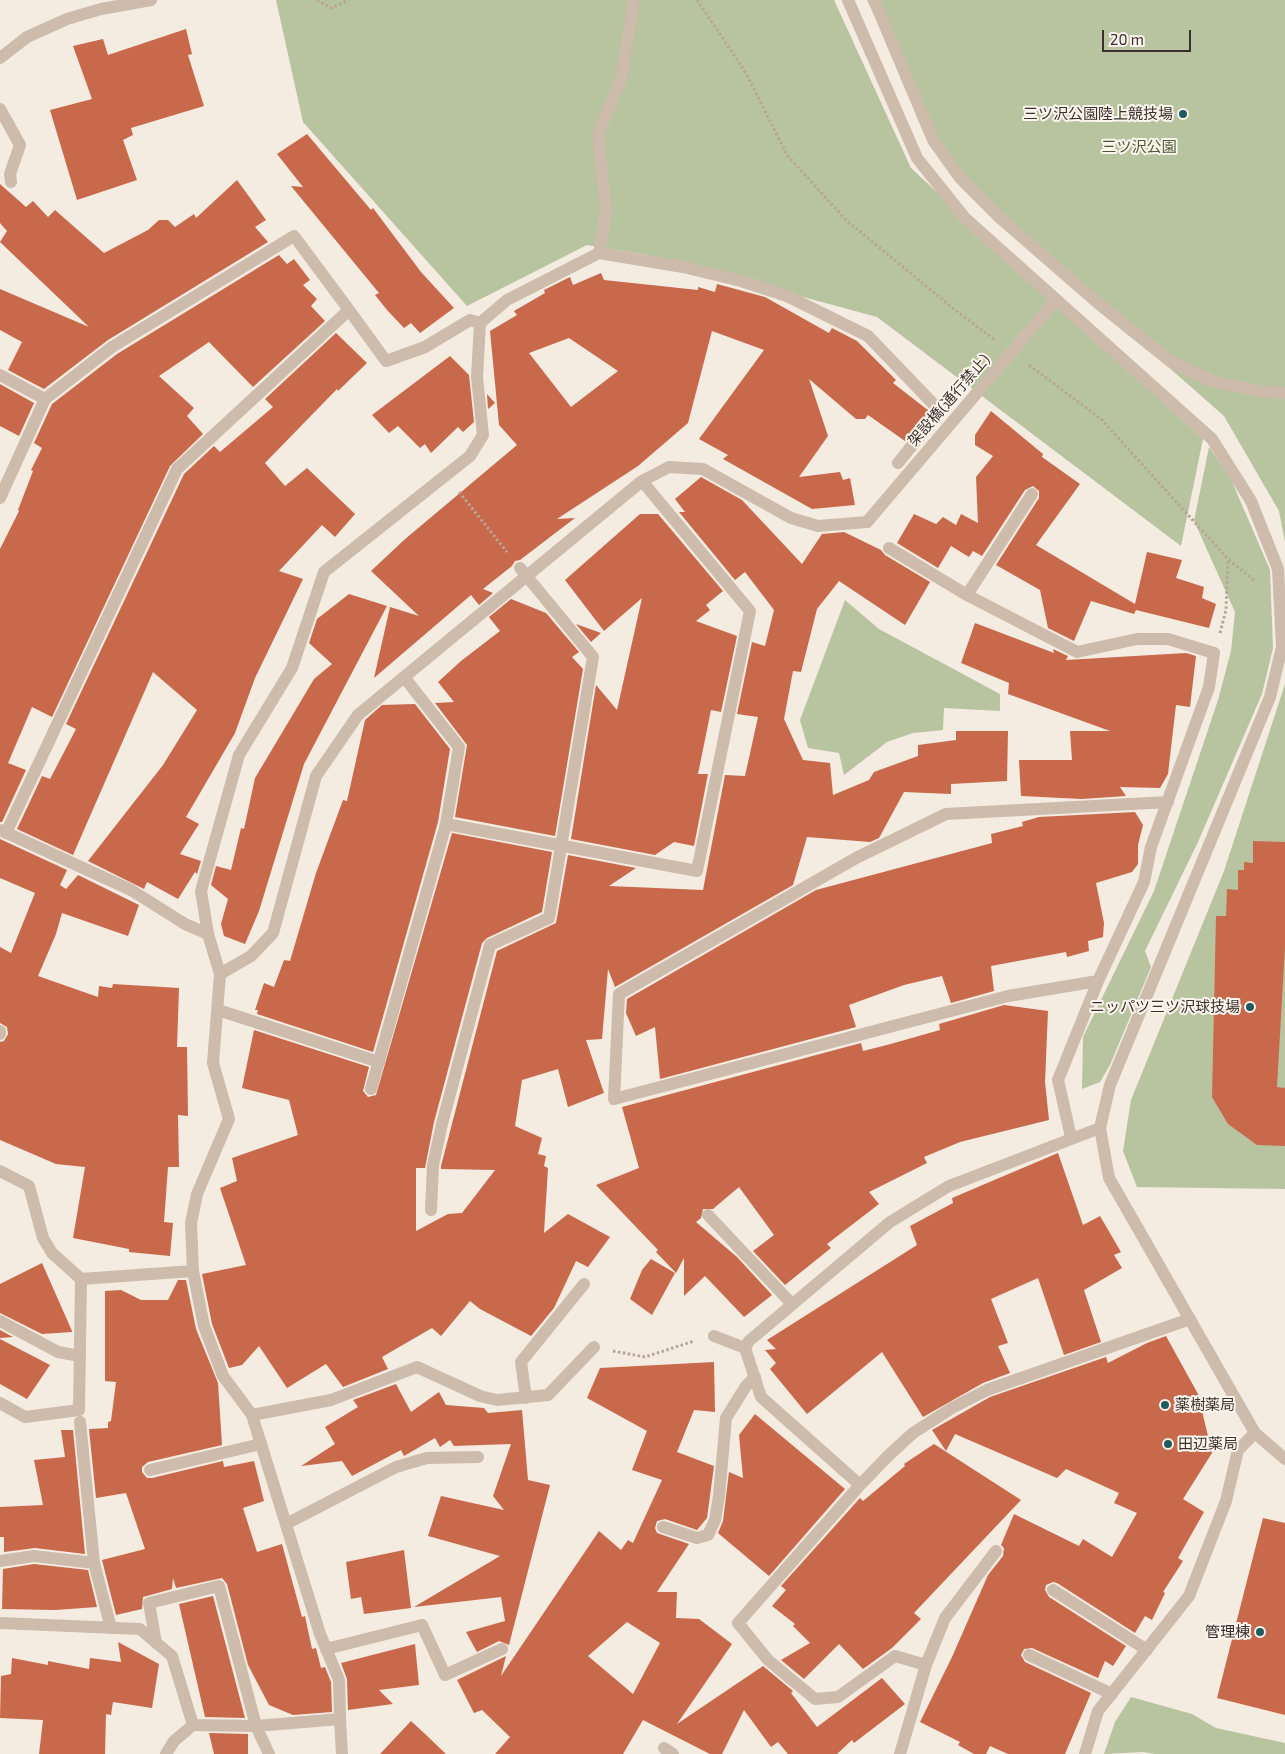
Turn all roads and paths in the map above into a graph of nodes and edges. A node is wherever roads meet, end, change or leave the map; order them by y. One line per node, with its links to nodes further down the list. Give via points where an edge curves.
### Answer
1 (152, 0): 8 (street)
2 (317, 0): 3 (path, via 331,8)
3 (349, 0)
4 (634, 0): 12 (street, via 621,79 598,134 606,211)
5 (697, 0): 16 (path, via 746,72 788,155 846,220)
6 (848, 0): 13 (street, via 917,158 965,218)
7 (874, 0): 19 (street, via 932,140 960,178 1000,218 1098,304 1170,361 1212,381)
8 (136, 1): 9 (street, via 67,18 27,37)
9 (0, 58)
10 (0, 109): 11 (street, via 20,146 10,174)
11 (11, 182)
12 (599, 253): 15 (street, via 507,300); 21 (street, via 683,267 741,281 787,296 868,336 940,411)
13 (1056, 300): 23 (street, 架設橋(通行禁止), via 866,522 818,526 791,518 703,468 669,467); 30 (street, via 1212,439 1250,501 1278,569)
14 (349, 310): 15 (street, via 386,361 425,347 470,320); 20 (street, via 294,236 112,347); 35 (street, via 177,469)
15 (480, 323): 22 (street, via 478,377 483,435 470,456)
16 (1001, 345)
17 (1024, 362): 27 (path, via 1101,419)
18 (0, 375): 20 (street)
19 (1284, 393)
20 (45, 399): 25 (street)
21 (898, 463)
22 (448, 479): 28 (path); 37 (street, via 324,572 292,668 239,755 201,891)
23 (642, 481): 28 (street); 36 (street, via 750,611 697,871)
24 (1032, 494): 29 (street)
25 (0, 498)
26 (889, 548): 29 (street)
27 (1228, 559): 30 (path); 31 (path)
28 (523, 572): 32 (street); 36 (street, via 593,657)
29 (967, 595): 33 (street, via 1077,652 1137,639 1168,639 1214,653 1209,687)
30 (1280, 602): 43 (street, via 1282,647 1270,697 1110,1085)
31 (1226, 610)
32 (404, 677): 34 (street, via 458,747); 38 (street, via 358,715 316,776 273,933 251,956)
33 (1168, 802): 39 (street, via 1151,847 1144,882); 39 (street, via 946,814 856,858 619,994 614,1099 1008,996)
34 (446, 824): 36 (street); 41 (street)
35 (3, 831): 37 (street, via 131,890 185,924)
36 (561, 846): 46 (street, via 549,918 490,945 442,1124 434,1165)
37 (208, 934): 38 (street)
38 (220, 974): 40 (street)
39 (1098, 981): 44 (street, via 1058,1080)
40 (218, 1010): 41 (street); 48 (street, via 213,1063 229,1119 197,1194 190,1222)
41 (379, 1062): 42 (street)
42 (372, 1089)
43 (1100, 1128): 44 (street); 52 (street, via 1109,1178)
44 (1071, 1137): 51 (street, via 949,1186 890,1222)
45 (0, 1171): 49 (street, via 29,1186 43,1238 52,1253)
46 (431, 1210)
47 (708, 1215): 51 (street)
48 (193, 1271): 49 (street); 61 (street, via 204,1326 223,1376)
49 (81, 1279): 57 (street)
50 (584, 1284): 59 (street, via 521,1362)
51 (792, 1304): 56 (street)
52 (1190, 1319): 63 (street); 68 (street, via 987,1390 913,1433)
53 (0, 1321): 57 (street, via 58,1352)
54 (714, 1336): 55 (path, via 645,1356); 56 (street)
55 (594, 1347): 59 (street, via 548,1395)
56 (745, 1348): 58 (street)
57 (80, 1356): 60 (street, via 79,1410 24,1417)
58 (755, 1377): 68 (street, via 761,1397); 70 (street, via 726,1418 719,1496 715,1520 708,1535 698,1538)
59 (526, 1398): 61 (street, via 497,1400 480,1396 417,1367 331,1400)
60 (0, 1403)
61 (252, 1415): 64 (street)
62 (80, 1422): 73 (street)
63 (1255, 1433): 66 (street); 80 (street, via 1238,1450 1226,1501 1189,1596)
64 (261, 1444): 67 (street); 69 (street)
65 (478, 1457): 69 (street, via 426,1458 396,1467)
66 (1285, 1459)
67 (150, 1470)
68 (860, 1485): 82 (street, via 738,1623 768,1660 815,1699 838,1698 895,1656)
69 (286, 1524): 78 (street)
70 (663, 1527)
71 (996, 1550): 82 (street, via 945,1618)
72 (0, 1561): 73 (street, via 34,1556)
73 (94, 1562): 76 (street)
74 (1053, 1590): 80 (street)
75 (0, 1623): 76 (street)
76 (111, 1628): 77 (street, via 140,1629)
77 (156, 1643): 85 (street, via 172,1656); 86 (street, via 149,1602 219,1586)
78 (326, 1649): 79 (street, via 422,1625 445,1675); 84 (street, via 339,1680)
79 (502, 1649)
80 (1147, 1650): 83 (street)
81 (1029, 1655): 83 (street)
82 (926, 1665): 90 (street)
83 (1112, 1694): 91 (street, via 1098,1712)
84 (340, 1719): 86 (street); 89 (street)
85 (193, 1725): 86 (street); 87 (street, via 174,1741)
86 (256, 1726): 88 (street)
87 (166, 1754)
88 (269, 1754)
89 (342, 1754)
90 (900, 1754)
91 (1085, 1754)

